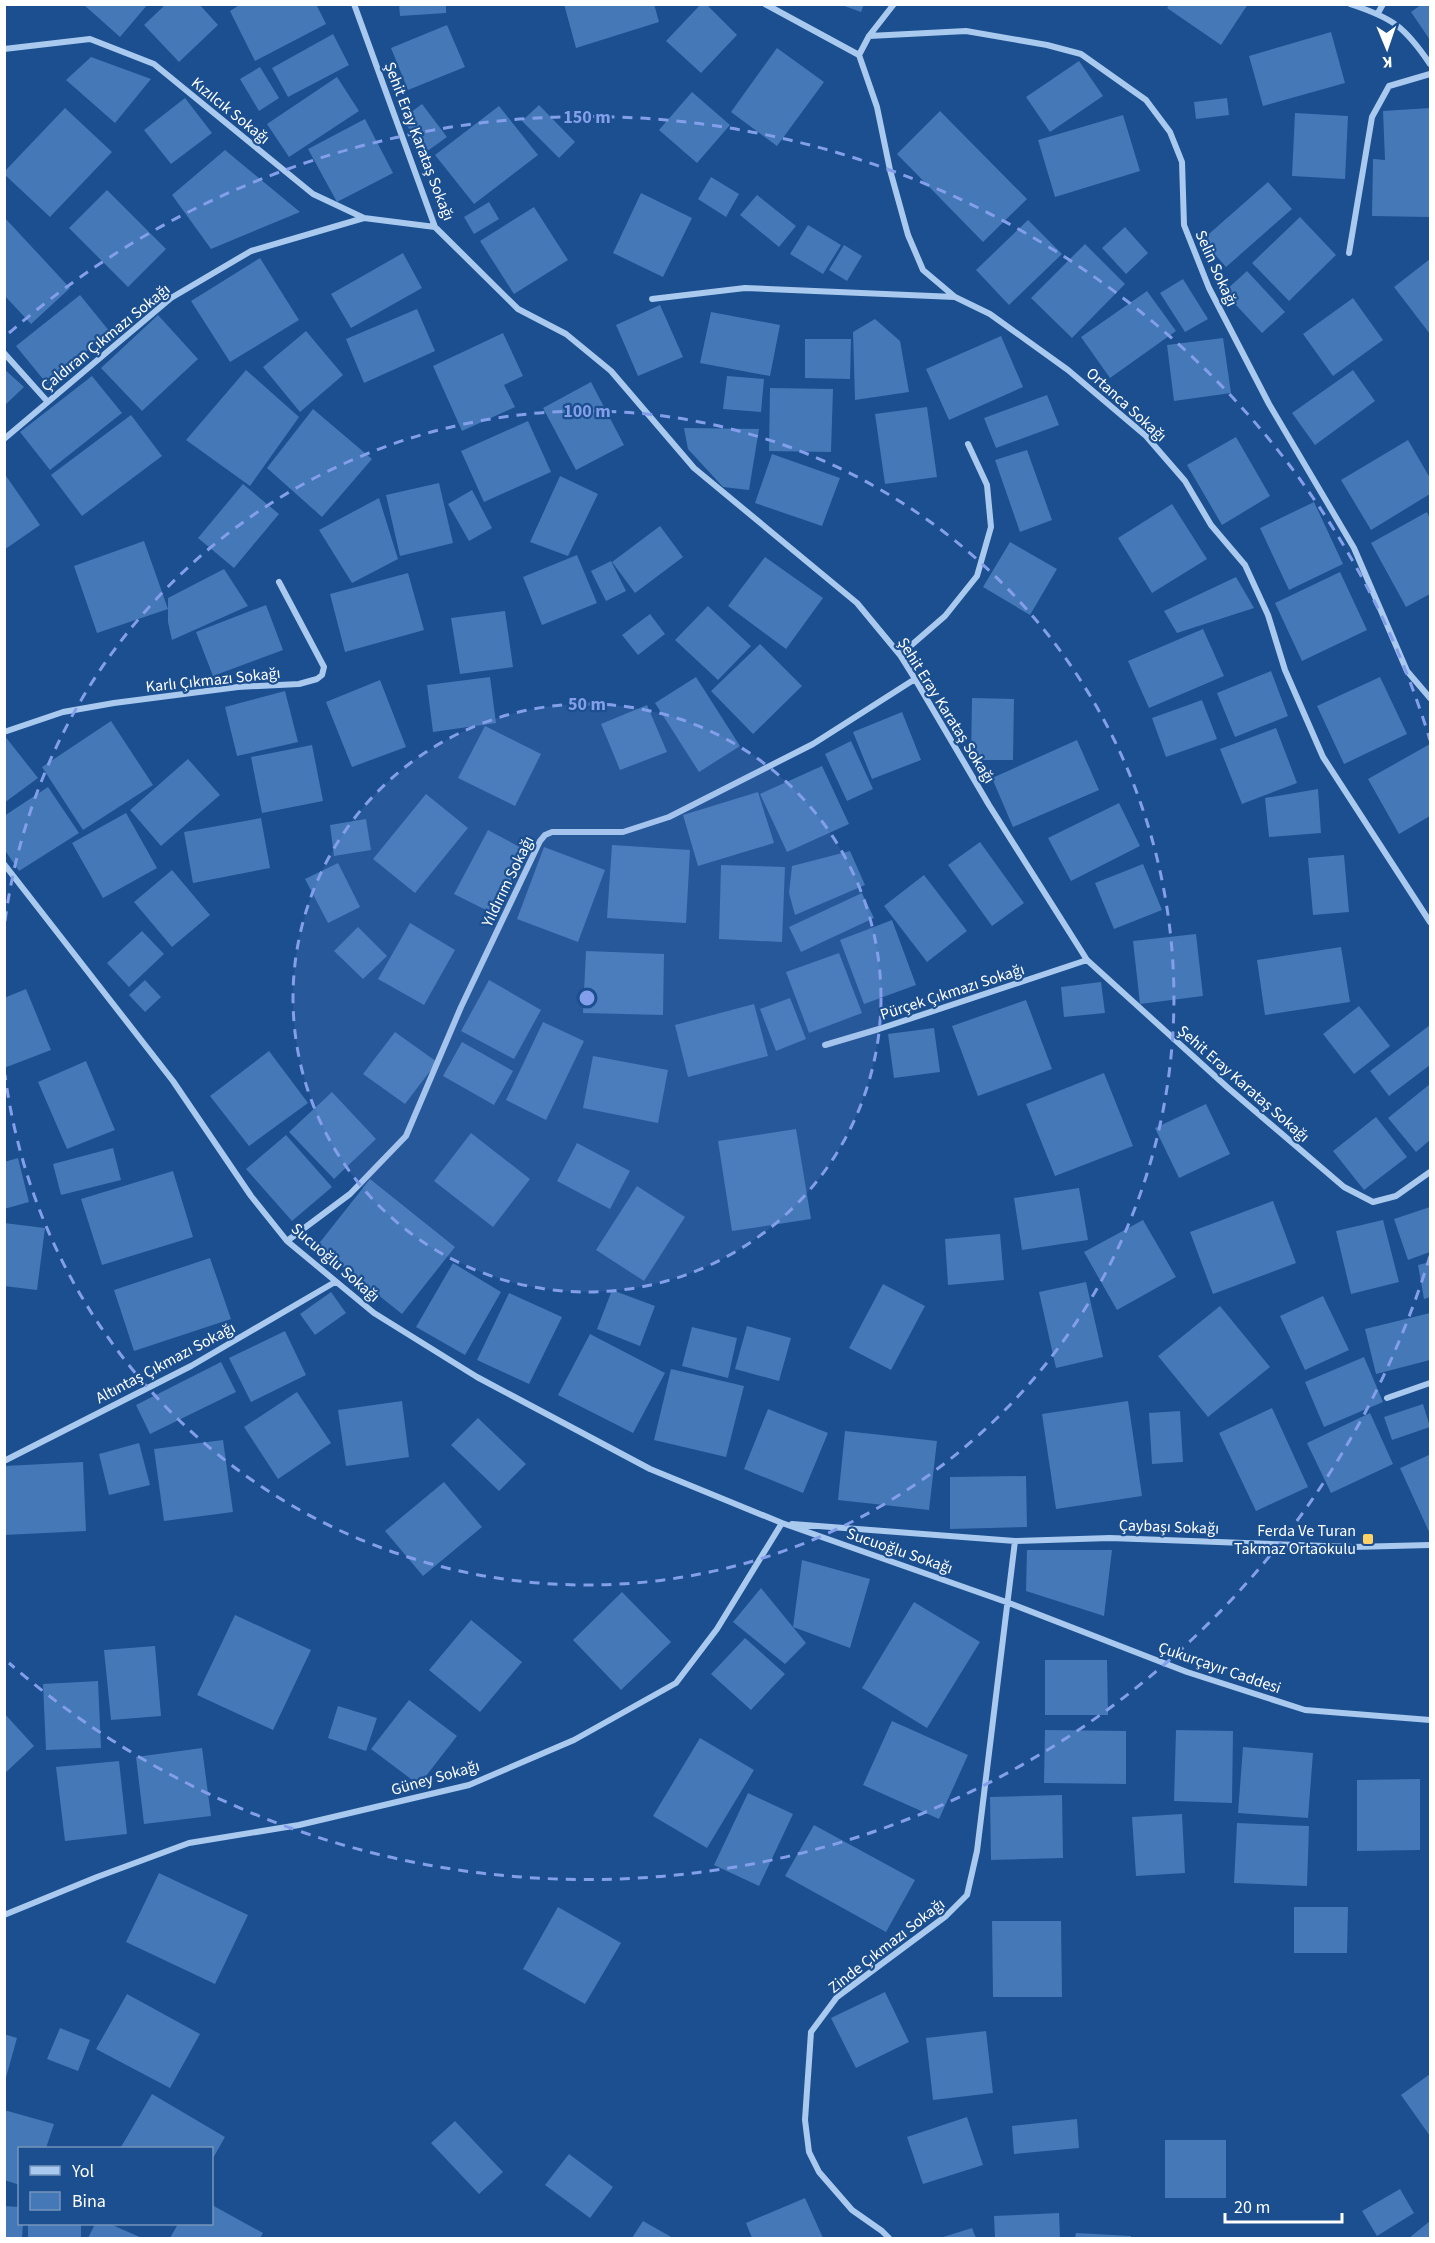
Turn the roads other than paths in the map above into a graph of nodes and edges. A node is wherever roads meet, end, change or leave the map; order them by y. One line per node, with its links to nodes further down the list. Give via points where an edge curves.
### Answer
1 (354, 4): 13 (street, Şehit Eray Karataş Sokağı)
2 (765, 4): 9 (street)
3 (894, 4): 7 (street)
4 (1350, 4): 6 (street)
5 (1383, 4): 6 (street)
6 (1378, 13): 10 (street, via 1413,39)
7 (869, 36): 9 (street); 24 (street, Selin Sokağı, via 966,31 1047,45 1081,54 1146,100 1170,132 1182,162 1184,225 1209,288 1269,405 1354,548 1407,671)
8 (4, 49): 12 (street, Kızılcık Sokağı, via 90,39 154,64 313,194)
9 (859, 55): 15 (street, Ortanca Sokağı, via 877,107 908,235 923,270)
10 (1431, 64)
11 (1431, 75): 14 (street, via 1389,86 1372,117)
12 (364, 218): 13 (street, Kızılcık Sokağı); 18 (street, Çaldıran Çıkmazı Sokağı, via 251,251 171,298)
13 (435, 227): 22 (street, Şehit Eray Karataş Sokağı, via 518,309 566,334 611,371 694,468 857,603)
14 (1349, 253)
15 (955, 297): 16 (street, via 745,288); 27 (street, Ortanca Sokağı, via 990,314 1068,370 1146,436 1185,481 1211,525 1245,565 1323,757)
16 (652, 299)
17 (4, 353): 18 (street)
18 (47, 402): 19 (street, Çaldıran Çıkmazı Sokağı)
19 (4, 439)
20 (968, 444): 22 (street, via 987,485 991,527 977,576 945,616)
21 (279, 582): 25 (street, Karlı Çıkmazı Sokağı, via 324,667 317,679 114,703 63,712)
22 (900, 655): 23 (street, Şehit Eray Karataş Sokağı)
23 (915, 679): 28 (street, Şehit Eray Karataş Sokağı); 31 (street, Yıldırım Sokağı, via 813,744 669,817 622,832 545,834 461,1007 406,1136 350,1194)
24 (1431, 698)
25 (4, 732)
26 (4, 864): 31 (street, Sucuoğlu Sokağı, via 173,1081 251,1196)
27 (1431, 922)
28 (1087, 960): 29 (street, Pürçek Çıkmazı Sokağı); 30 (street, Şehit Eray Karataş Sokağı, via 1344,1187 1373,1202 1396,1196)
29 (825, 1045)
30 (1431, 1172)
31 (287, 1241): 32 (street, Sucuoğlu Sokağı)
32 (335, 1282): 35 (street, Altıntaş Çıkmazı Sokağı, via 192,1366); 36 (street, Sucuoğlu Sokağı, via 374,1313 477,1377 650,1469)
33 (1431, 1383): 34 (street)
34 (1387, 1398)
35 (4, 1461)
36 (782, 1523): 37 (street, Sucuoğlu Sokağı); 39 (street, Sucuoğlu Sokağı); 41 (street, Güney Sokağı, via 717,1629 676,1683 574,1740 469,1785 299,1826 189,1843)
37 (1015, 1541): 38 (street, Çaybaşı Sokağı, via 1110,1538 1353,1547); 39 (street, Zinde Çıkmazı Sokağı)
38 (1431, 1545)
39 (1009, 1603): 40 (street, Çukurçayır Caddesi, via 1186,1672 1305,1710); 42 (street, Zinde Çıkmazı Sokağı, via 967,1895 939,1922 837,1997 811,2031 805,2120 809,2152 819,2172 852,2210)
40 (1431, 1720)
41 (4, 1916)
42 (889, 2238)

